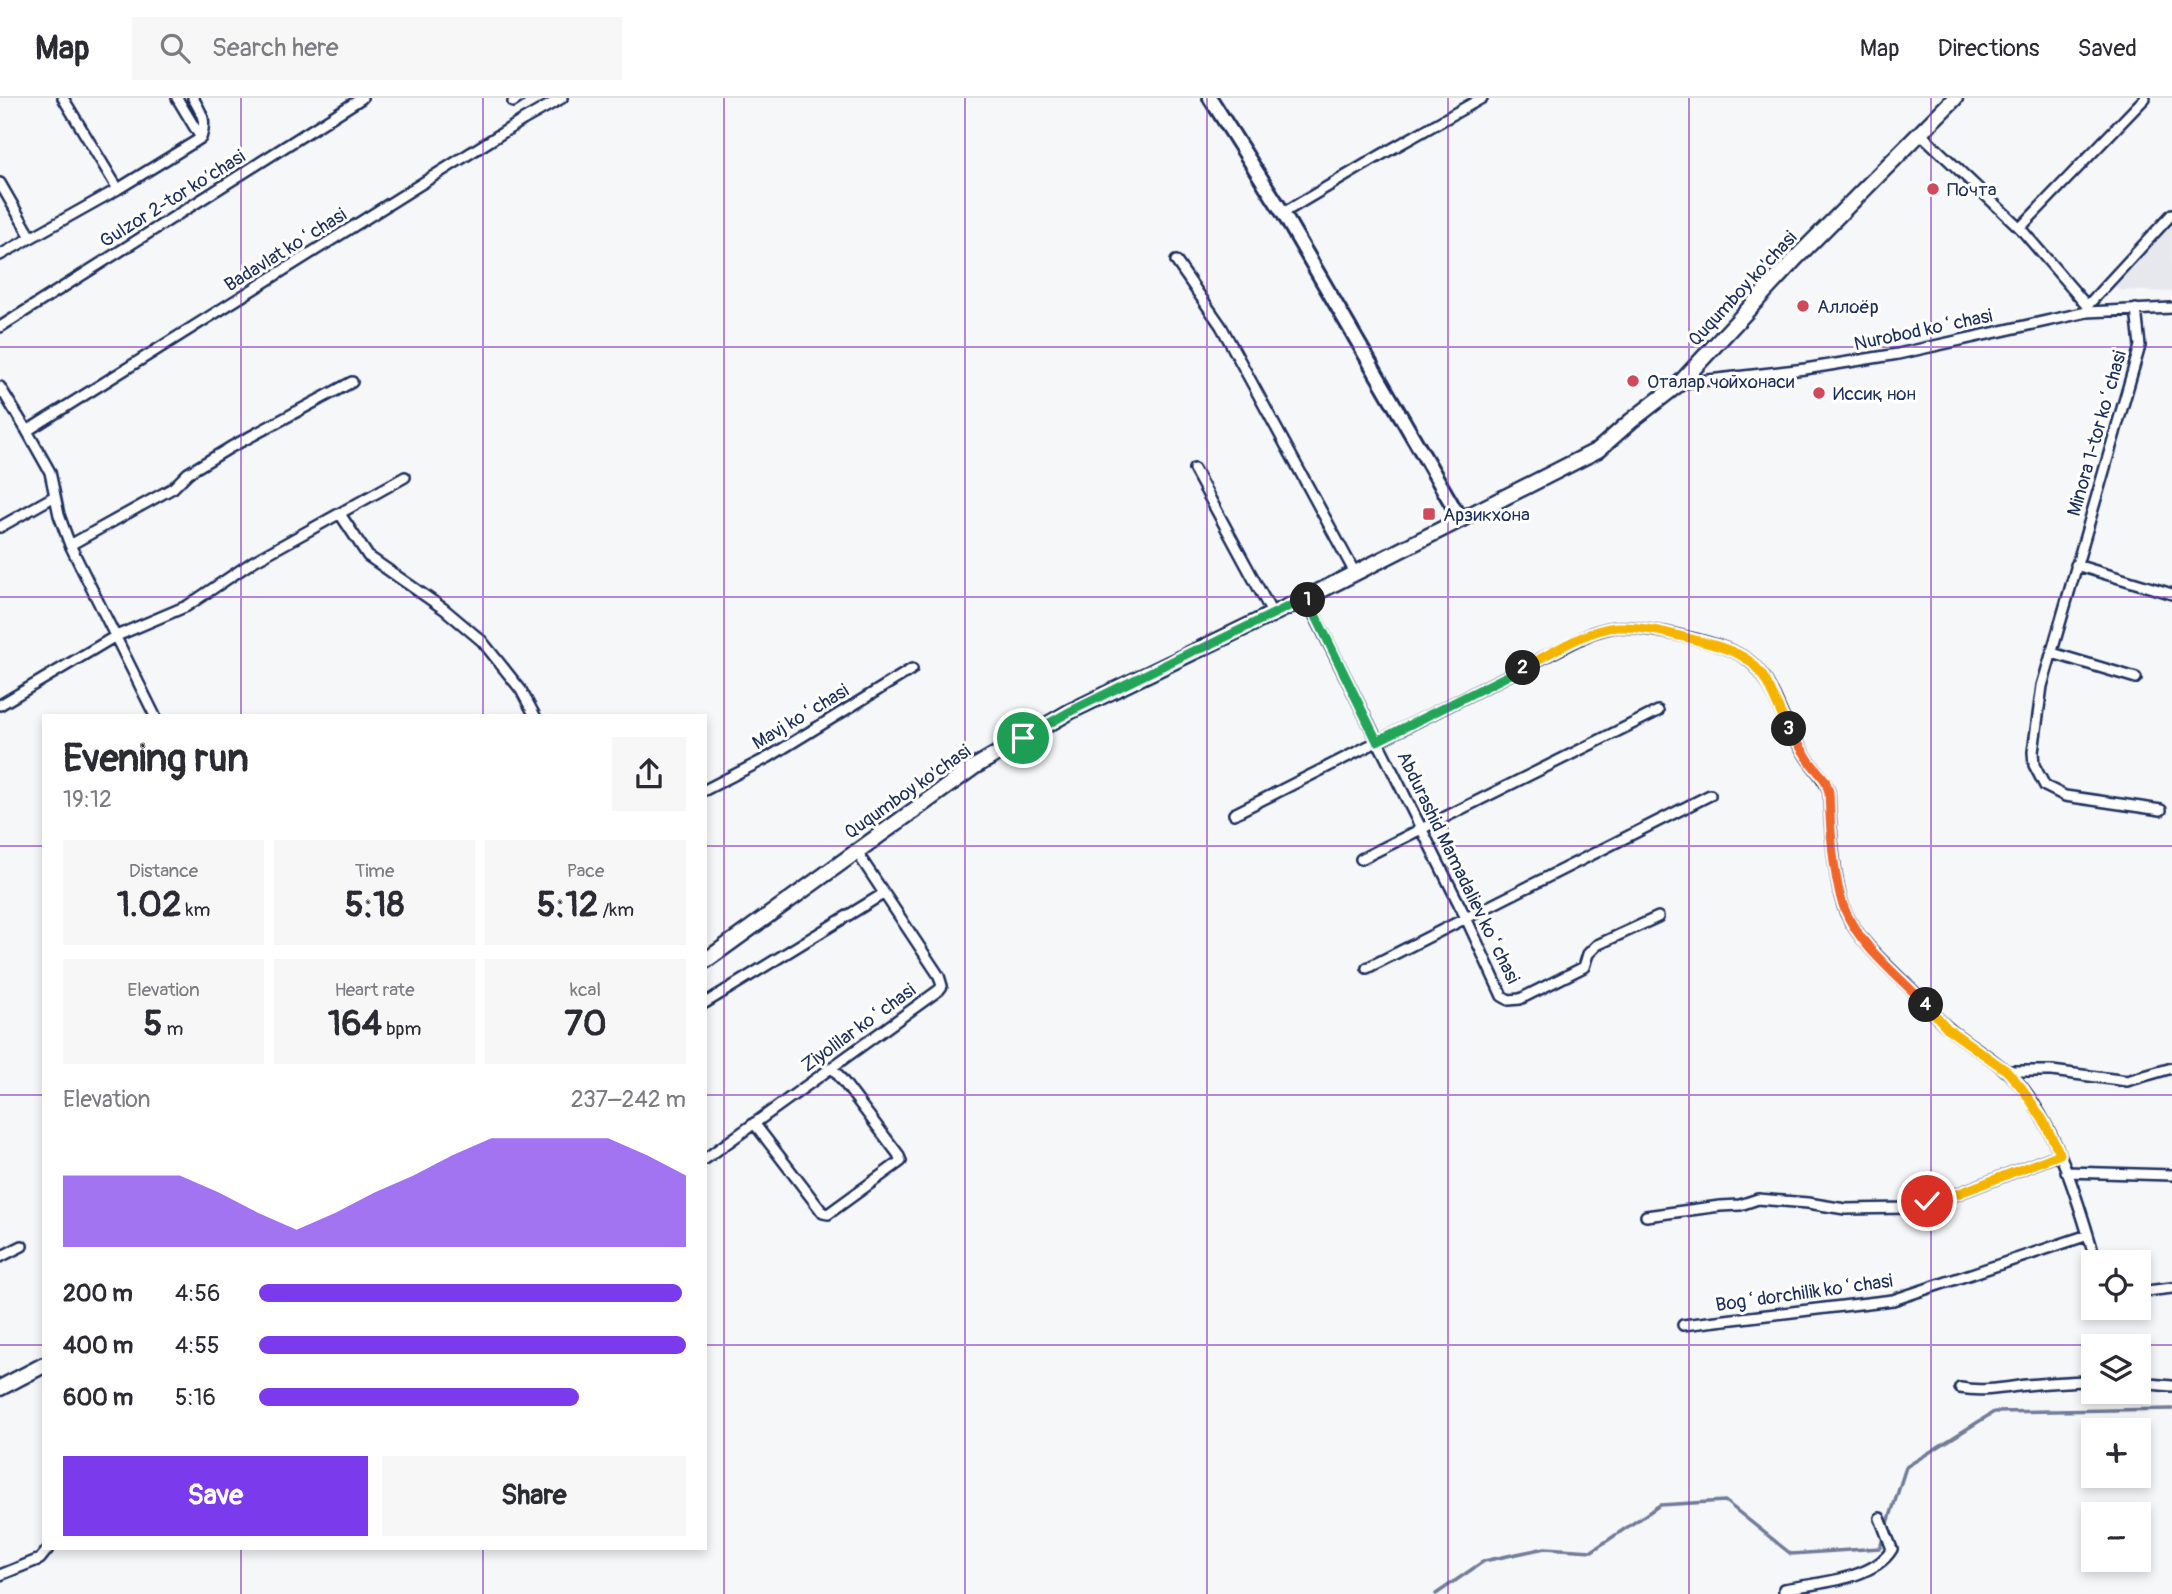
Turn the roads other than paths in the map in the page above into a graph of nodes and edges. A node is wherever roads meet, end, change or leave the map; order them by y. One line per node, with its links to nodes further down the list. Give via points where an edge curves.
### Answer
1 (63, 98): 13 (street)
2 (177, 98): 11 (street)
3 (193, 98): 11 (street, via 205,126)
4 (362, 98): 23 (street, Gulzor 2-tor koʼchasi)
5 (562, 98): 27 (street, Badavlat koʻchasi)
6 (1210, 98): 14 (street)
7 (1482, 98): 14 (street)
8 (1955, 98): 10 (main road, Ququmboy ko'chasi)
9 (2146, 98): 16 (street)
10 (1921, 134): 16 (street); 25 (main road, Ququmboy ko'chasi, via 1832,220)
11 (201, 138): 13 (street)
12 (0, 183): 17 (street)
13 (118, 189): 17 (street)
14 (1283, 213): 32 (street)
15 (2172, 215): 21 (street)
16 (2020, 228): 21 (street)
17 (31, 237): 18 (street)
18 (0, 255)
19 (1176, 261): 36 (street, via 1221,326)
20 (2172, 308): 22 (street, Nurobod koʻchasi)
21 (2087, 309): 22 (street, Nurobod koʻchasi); 25 (street, Nurobod koʻchasi, via 1898,354)
22 (2136, 309): 35 (street, Minora 1-tor koʻchasi, via 2140,346)
23 (0, 327)
24 (352, 382): 34 (street, via 231,447 188,473 173,488)
25 (1680, 383): 32 (main road, Ququmboy ko'chasi, via 1598,450)
26 (0, 387): 27 (street)
27 (27, 430): 30 (street, via 50,472)
28 (1194, 469): 39 (street)
29 (405, 477): 31 (street)
30 (55, 496): 33 (street); 34 (street)
31 (340, 514): 40 (street, via 254,561 187,606); 47 (street, via 368,556 482,641 521,690)
32 (1461, 520): 36 (main road, Ququmboy ko'chasi)
33 (0, 527)
34 (70, 545): 40 (street)
35 (2076, 565): 37 (street); 41 (street, Minora 1-tor koʻchasi)
36 (1356, 573): 38 (main road, Ququmboy ko'chasi)
37 (2172, 594)
38 (1306, 598): 39 (main road, Ququmboy ko'chasi); 48 (street, Abdurashid Mamadaliev koʻchasi)
39 (1272, 613): 54 (main road, Ququmboy ko'chasi, via 1060,717 974,766)
40 (114, 638): 44 (street); 46 (street)
41 (2052, 653): 43 (street); 51 (street, Minora 1-tor koʻchasi, via 2042,686 2033,752 2045,786 2065,796)
42 (912, 669): 49 (street, Mavj koʻchasi, via 769,757)
43 (2136, 678)
44 (0, 705)
45 (1658, 711): 53 (street)
46 (154, 714)
47 (533, 714)
48 (1377, 741): 52 (street); 53 (street, Abdurashid Mamadaliev koʻchasi); 64 (street, via 1592,633 1615,627 1662,631 1734,652 1760,673 1786,723 1825,780 1839,889 1846,913 1859,933 1948,1029)
49 (707, 789)
50 (1710, 795): 58 (street)
51 (2161, 810)
52 (1234, 814)
53 (1421, 828): 55 (street); 58 (street, Abdurashid Mamadaliev koʻchasi)
54 (856, 851): 56 (street); 59 (main road, Ququmboy ko'chasi)
55 (1361, 859)
56 (883, 894): 61 (street); 62 (street, Ziyolilar koʻchasi, via 942,986)
57 (1658, 917): 58 (street, Abdurashid Mamadaliev koʻchasi, via 1597,944 1584,967 1520,999 1508,1000 1502,996)
58 (1466, 918): 60 (street)
59 (707, 960)
60 (1367, 968)
61 (707, 1002)
62 (833, 1068): 65 (street, Ziyolilar koʻchasi); 65 (street, via 901,1161 828,1214)
63 (2172, 1068): 64 (street, via 2127,1081 2052,1071)
64 (2007, 1071): 66 (street, via 2043,1120)
65 (754, 1123): 67 (street, Ziyolilar koʻchasi)
66 (2060, 1154): 68 (street); 70 (street, via 1907,1208 1845,1209 1758,1199)
67 (707, 1158)
68 (2066, 1172): 69 (street); 71 (street)
69 (2172, 1175)
70 (1646, 1216)
71 (2088, 1235): 73 (street); 77 (street, Bogʻdorchilik koʻchasi, via 1894,1300)
72 (22, 1246): 74 (street)
73 (2092, 1250)
74 (0, 1257)
75 (2172, 1288): 76 (street)
76 (2151, 1290)
77 (1683, 1325)
78 (42, 1366): 82 (main road)
79 (2081, 1382): 83 (street, via 1978,1391)
80 (2151, 1385): 81 (street)
81 (2172, 1386)
82 (0, 1388)
83 (1960, 1388)
84 (1880, 1518): 87 (street, via 1892,1549 1881,1561 1856,1575 1784,1589)
85 (47, 1550): 86 (street, via 40,1559)
86 (0, 1575)
87 (1784, 1594)

